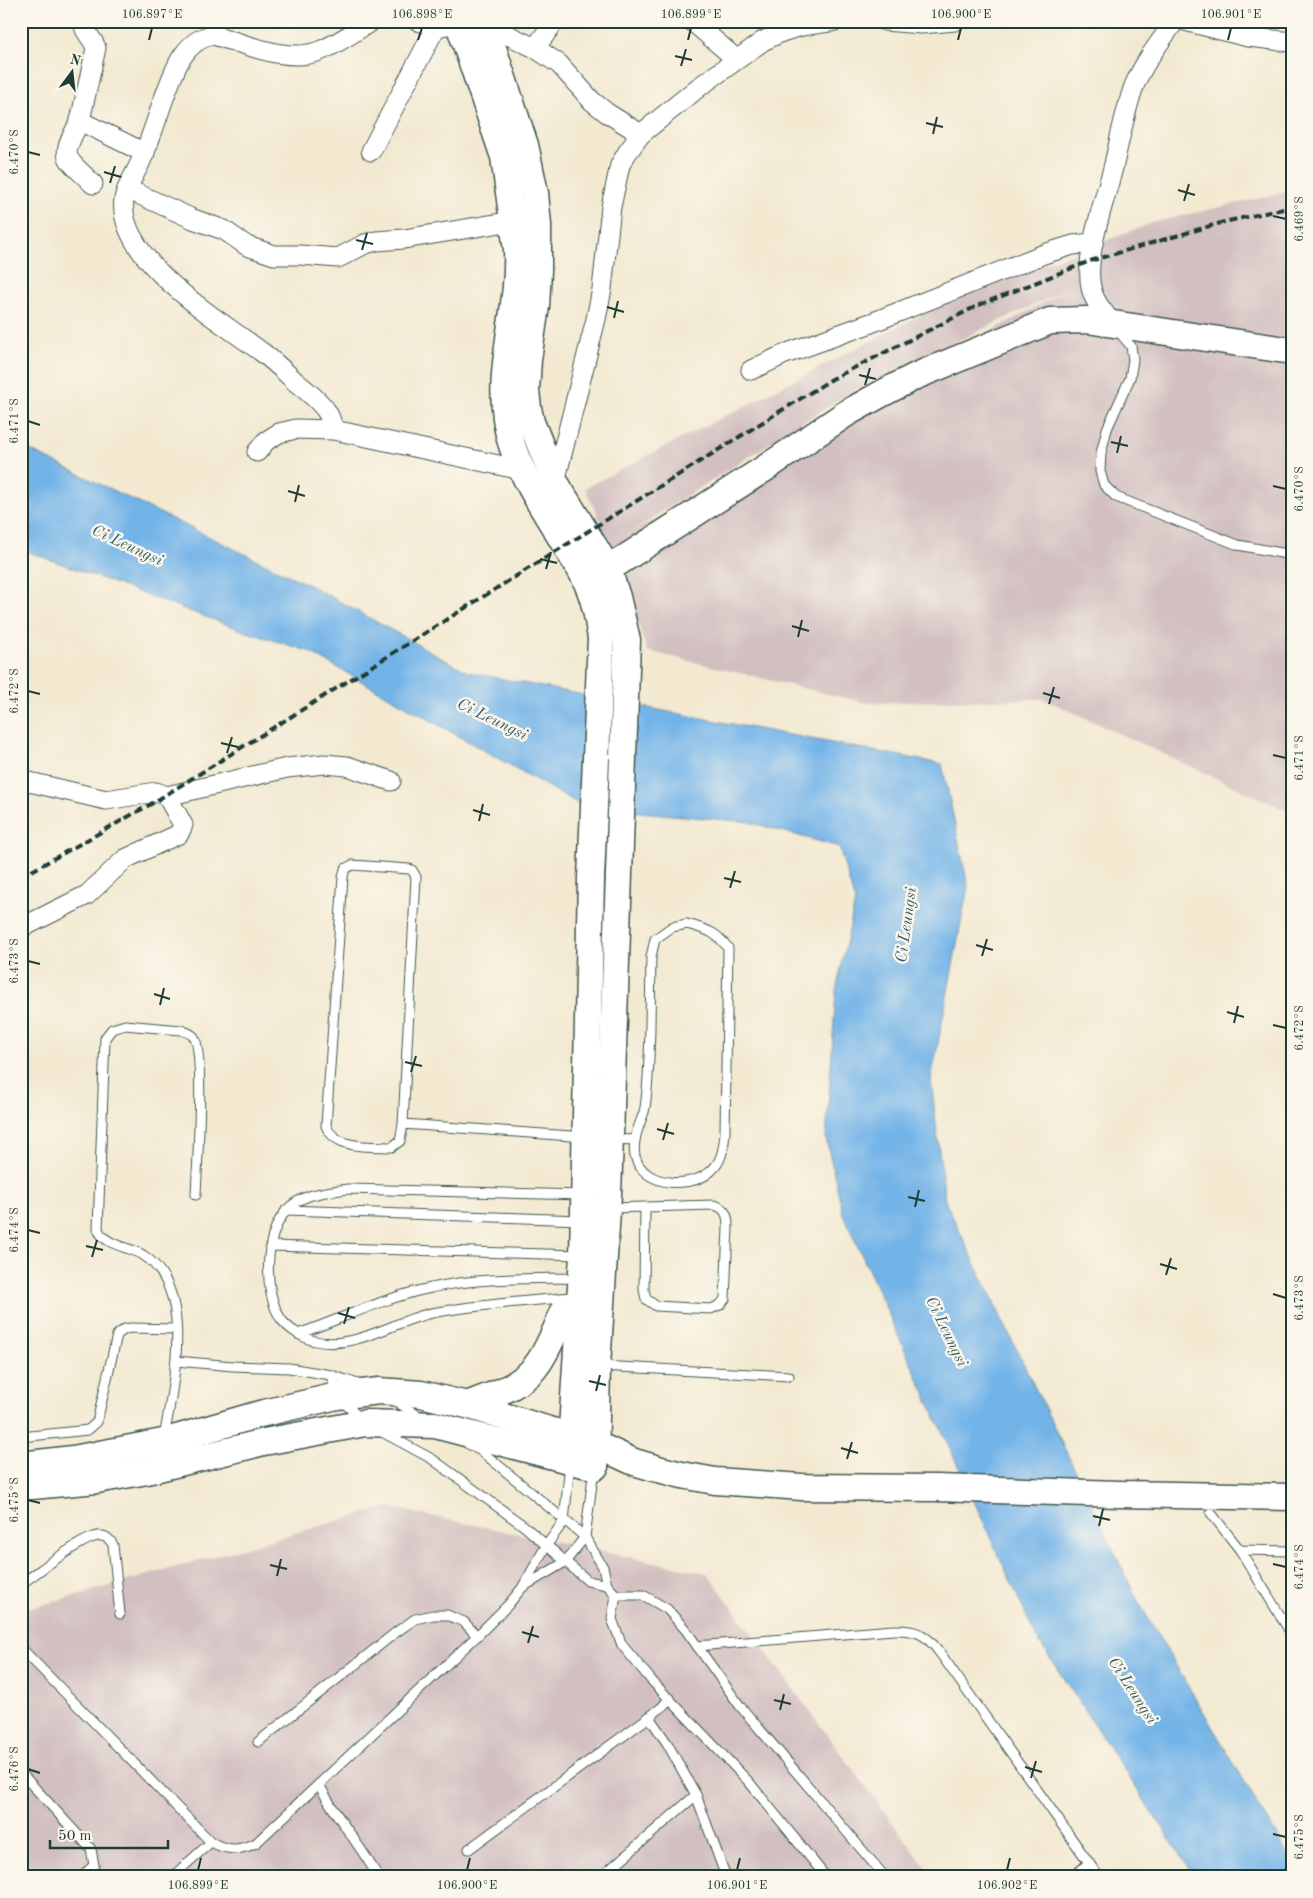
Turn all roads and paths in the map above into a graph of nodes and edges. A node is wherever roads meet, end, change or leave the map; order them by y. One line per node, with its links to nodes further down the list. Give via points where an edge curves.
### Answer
1 (84, 21): 16 (street, via 85,31 94,40 96,48)
2 (372, 21): 19 (street, via 320,51 302,54 259,51 213,35 198,39 188,48 175,72)
3 (418, 21): 11 (street)
4 (554, 21): 14 (street)
5 (692, 21): 15 (street)
6 (835, 21): 12 (street)
7 (884, 21): 8 (street, via 921,24)
8 (955, 21)
9 (1175, 21): 23 (street, via 1146,62 1135,85)
10 (1185, 21): 13 (street, via 1248,37)
11 (464, 23): 14 (street); 18 (street); 22 (street, via 504,157); 30 (street, via 525,145 535,193 538,271 526,392 531,422)
12 (771, 29): 15 (street)
13 (1292, 42)
14 (535, 48): 17 (street, via 559,64 592,101)
15 (736, 59): 17 (street)
16 (80, 121): 19 (street); 20 (street, via 67,145 68,160)
17 (641, 134): 30 (street, via 620,166 611,207 599,304)
18 (371, 151)
19 (145, 153): 21 (street)
20 (93, 184)
21 (127, 189): 22 (street, via 224,230 247,246 274,256 338,258 365,244); 27 (street, via 124,199 130,232 160,274 297,382 327,412)
22 (513, 222): 29 (street, via 518,265 503,381 510,439)
23 (1094, 243): 24 (street, via 1090,287); 26 (street, via 1073,245 1044,254 784,354)
24 (1112, 323): 25 (street); 31 (lane, via 1131,346 1133,360 1130,378 1107,429 1101,453 1100,471 1104,485 1116,497 1238,545); 32 (street, via 1050,321 916,376 847,413)
25 (1292, 351)
26 (751, 370)
27 (334, 430): 28 (street, via 296,429 279,433); 29 (street)
28 (256, 452)
29 (522, 470): 32 (street)
30 (555, 482): 32 (street)
31 (1292, 555)
32 (597, 575): 38 (street, via 596,609 602,638 591,879); 38 (street, via 617,597 627,640)
33 (21, 780): 35 (street, via 106,800 156,792)
34 (391, 781): 35 (street, via 347,766 324,764 287,768)
35 (167, 796): 36 (street, via 183,825 180,834 125,859 87,895)
36 (21, 928)
37 (403, 1124): 37 (lane, via 400,1141 392,1147 341,1142 330,1134 326,1126 343,876 345,869 352,865 409,869 416,877); 38 (lane)
38 (606, 1139): 38 (lane, via 635,1157 643,1172 660,1180 683,1184 703,1177 715,1167 723,1150 726,1132 728,948 710,930 687,924 672,926 654,939 644,1110); 40 (street)
39 (196, 1196): 45 (lane, via 200,1061 194,1037 181,1030 125,1025 112,1029 105,1038 98,1229 108,1240 144,1256 162,1276 172,1295)
40 (597, 1201): 41 (lane); 42 (lane); 42 (lane, via 348,1189 318,1193 299,1200); 44 (street); 48 (street)
41 (645, 1207): 41 (lane, via 714,1205 723,1208 728,1227 725,1299 720,1305 711,1309 656,1306 646,1299)
42 (286, 1210): 43 (lane)
43 (271, 1246): 44 (lane); 46 (lane, via 269,1279 276,1309 282,1321)
44 (582, 1282): 46 (lane, via 471,1282 435,1287); 46 (lane, via 429,1314 341,1343 314,1341); 52 (street, via 539,1363 528,1375 512,1386); 57 (street)
45 (176, 1330): 47 (lane); 55 (lane, via 131,1328 117,1335 97,1422 88,1430)
46 (298, 1334)
47 (176, 1361): 50 (lane, via 289,1368); 56 (lane)
48 (597, 1366): 49 (lane); 57 (street)
49 (789, 1376)
50 (334, 1385): 51 (street); 53 (lane); 56 (street)
51 (379, 1391): 52 (street, via 421,1394); 54 (lane)
52 (467, 1406): 57 (street)
53 (365, 1423): 54 (street); 56 (street, via 264,1442); 66 (lane, via 432,1459 524,1526)
54 (435, 1426): 57 (street); 64 (lane, via 481,1451)
55 (21, 1437)
56 (170, 1452): 58 (street); 59 (street, via 147,1471 97,1480)
57 (583, 1452): 61 (street, via 679,1487 745,1494 801,1497 937,1493); 64 (lane); 65 (lane)
58 (21, 1465)
59 (21, 1487)
60 (1292, 1497): 61 (street)
61 (1118, 1500): 62 (street)
62 (1211, 1513): 63 (street); 67 (lane)
63 (1292, 1514)
64 (564, 1521): 65 (lane); 66 (lane)
65 (585, 1537): 69 (lane); 71 (lane, via 603,1567)
66 (546, 1546): 69 (lane); 72 (lane)
67 (1240, 1550): 68 (lane); 75 (lane)
68 (1292, 1551)
69 (565, 1562): 71 (lane, via 588,1581); 72 (lane)
70 (21, 1584): 74 (lane, via 70,1550 91,1538 103,1536 113,1545)
71 (607, 1586): 73 (lane)
72 (522, 1588): 76 (lane)
73 (616, 1595): 77 (lane, via 643,1596 660,1604); 79 (lane, via 612,1619 622,1645)
74 (120, 1614)
75 (1292, 1635)
76 (477, 1636): 81 (lane, via 456,1618 433,1615 415,1620 394,1633); 83 (lane)
77 (697, 1646): 87 (lane, via 893,1630 919,1633 930,1639); 94 (lane, via 740,1706)
78 (21, 1648): 85 (lane)
79 (670, 1698): 80 (lane); 93 (lane, via 749,1782)
80 (648, 1717): 84 (lane); 86 (lane)
81 (258, 1742)
82 (21, 1773): 88 (lane, via 91,1849 94,1865)
83 (318, 1784): 85 (lane, via 256,1843 232,1849); 90 (lane)
84 (696, 1794): 91 (lane); 92 (lane)
85 (211, 1842): 89 (lane)
86 (469, 1849)
87 (1089, 1863): 95 (lane); 96 (lane)
88 (82, 1877)
89 (172, 1877)
90 (378, 1877)
91 (601, 1877)
92 (726, 1877)
93 (826, 1877)
94 (885, 1877)
95 (1072, 1877)
96 (1099, 1877)

